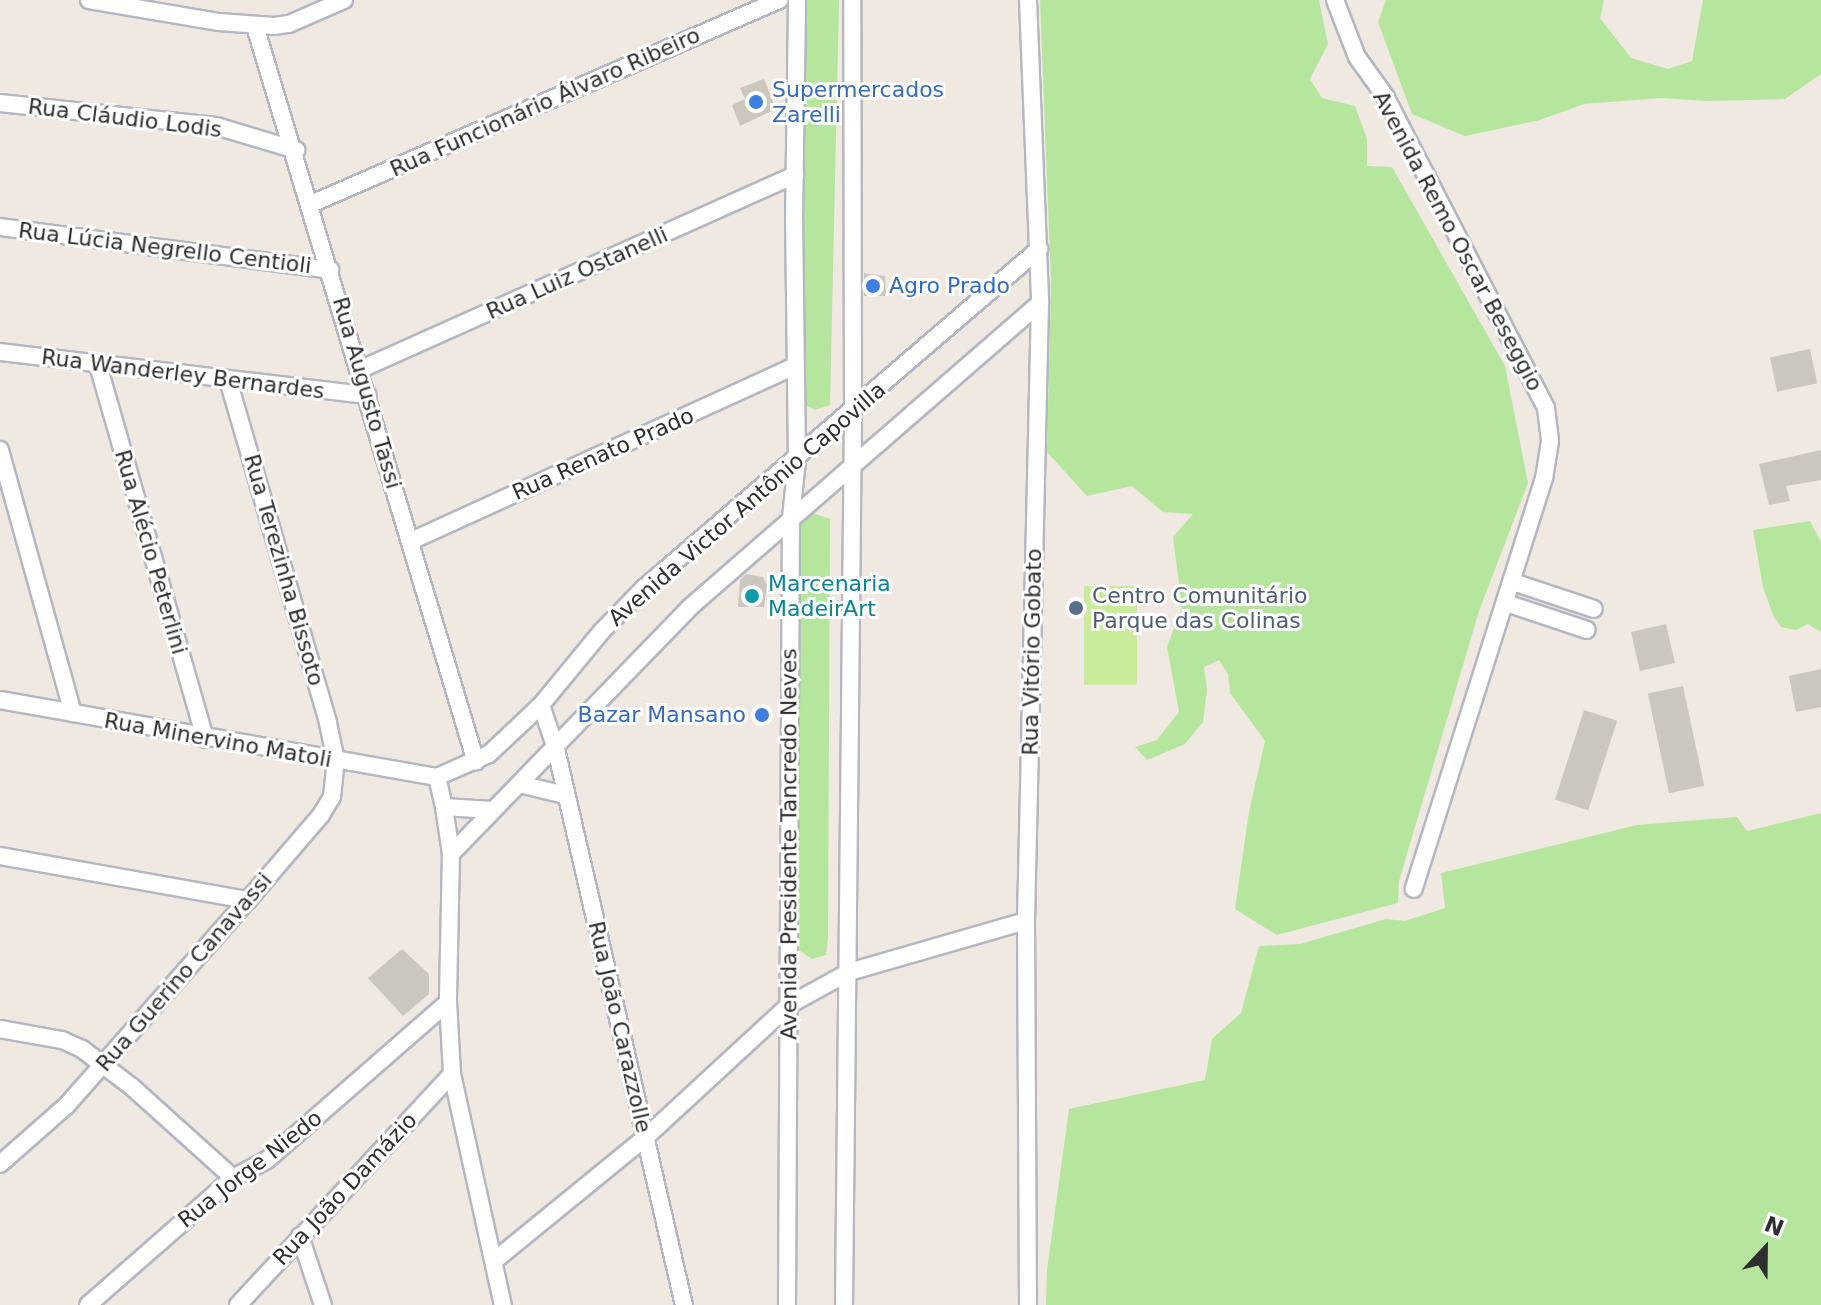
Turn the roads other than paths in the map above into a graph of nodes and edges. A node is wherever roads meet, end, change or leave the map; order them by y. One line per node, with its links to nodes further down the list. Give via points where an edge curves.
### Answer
1 (89, 0): 9 (street)
2 (344, 0): 8 (street)
3 (779, 0): 13 (street, Rua Funcionário Álvaro Ribeiro)
4 (797, 0): 12 (street, Avenida Presidente Tancredo Neves)
5 (852, 0): 24 (street)
6 (1028, 0): 15 (street, Rua Vitório Gobato)
7 (1335, 0): 30 (street, Avenida Remo Oscar Beseggio, via 1357,57 1385,96 1546,408 1550,441 1544,478)
8 (318, 6): 9 (street, via 289,24)
9 (255, 26): 11 (street, Rua Augusto Tassi)
10 (0, 103): 11 (street, Rua Cláudio Lodis, via 216,126)
11 (296, 150): 13 (street, Rua Augusto Tassi)
12 (795, 175): 20 (street, Avenida Presidente Tancredo Neves); 21 (street, Rua Luiz Ostanelli)
13 (311, 204): 16 (street, Rua Augusto Tassi)
14 (0, 227): 16 (street, Rua Lúcia Negrello Centioli)
15 (1039, 249): 17 (street, Rua Vitório Gobato); 24 (street, Avenida Victor Antônio Capovilla)
16 (330, 270): 21 (street, Rua Augusto Tassi)
17 (1040, 303): 27 (street, Avenida Victor Antônio Capovilla); 50 (street, Rua Vitório Gobato)
18 (0, 352): 19 (street, Rua Wanderley Bernardes)
19 (98, 365): 22 (street, Rua Wanderley Bernardes); 37 (street, Rua Alécio Peterlini)
20 (795, 366): 26 (street, Avenida Presidente Tancredo Neves); 29 (street, Rua Renato Prado)
21 (359, 370): 23 (street, Rua Augusto Tassi)
22 (228, 380): 23 (street, Rua Wanderley Bernardes); 39 (street, Rua Terezinha Bissoto)
23 (367, 395): 29 (street, Rua Augusto Tassi)
24 (853, 410): 26 (street, Avenida Victor Antônio Capovilla); 27 (street)
25 (0, 450): 36 (street)
26 (797, 460): 28 (street, Avenida Presidente Tancredo Neves); 35 (street, Avenida Victor Antônio Capovilla, via 644,588)
27 (852, 469): 28 (street, Avenida Victor Antônio Capovilla); 51 (street)
28 (791, 518): 38 (street, Avenida Victor Antônio Capovilla, via 689,608); 53 (street, Avenida Presidente Tancredo Neves)
29 (411, 541): 40 (street, Rua Augusto Tassi)
30 (1513, 582): 31 (street, Avenida Remo Oscar Beseggio); 32 (street)
31 (1506, 603): 33 (street); 48 (street, Avenida Remo Oscar Beseggio)
32 (1594, 609)
33 (1587, 630)
34 (0, 700): 36 (street, Rua Minervino Matoli)
35 (541, 705): 38 (street, Rua João Carazzolle); 40 (street, Avenida Victor Antônio Capovilla)
36 (73, 713): 37 (street, Rua Minervino Matoli)
37 (205, 739): 39 (street, Rua Minervino Matoli)
38 (556, 749): 42 (street, Avenida Victor Antônio Capovilla); 43 (street, Rua João Carazzolle)
39 (336, 761): 41 (street, Rua Minervino Matoli); 49 (street, Rua Guerino Canavassi, via 332,797 321,815)
40 (476, 762): 41 (street, Avenida Victor Antônio Capovilla)
41 (437, 777): 44 (street)
42 (519, 784): 43 (street); 45 (street, Avenida Victor Antônio Capovilla)
43 (565, 795): 57 (street, Rua João Carazzolle)
44 (444, 807): 45 (street); 46 (street)
45 (491, 810): 46 (street, Avenida Victor Antônio Capovilla)
46 (451, 854): 52 (street)
47 (0, 856): 49 (street)
48 (1414, 889)
49 (248, 900): 55 (street, Rua Guerino Canavassi)
50 (1026, 921): 51 (street); 69 (street, Rua Vitório Gobato)
51 (849, 972): 53 (street); 68 (street)
52 (448, 1002): 56 (street); 59 (street, Rua Jorge Niedo, via 267,1160)
53 (789, 1005): 57 (street); 67 (street, Avenida Presidente Tancredo Neves)
54 (0, 1029): 55 (street, via 62,1040)
55 (104, 1064): 58 (street, Rua Guerino Canavassi); 59 (street)
56 (452, 1074): 60 (street, Rua João Damázio); 61 (street)
57 (646, 1137): 61 (street); 66 (street, Rua João Carazzolle)
58 (0, 1164)
59 (233, 1178): 62 (street, Rua Jorge Niedo)
60 (300, 1236): 63 (street, Rua João Damázio); 64 (street)
61 (494, 1261): 65 (street)
62 (88, 1305)
63 (238, 1305)
64 (323, 1305)
65 (503, 1305)
66 (684, 1305)
67 (787, 1305)
68 (844, 1305)
69 (1028, 1305)

